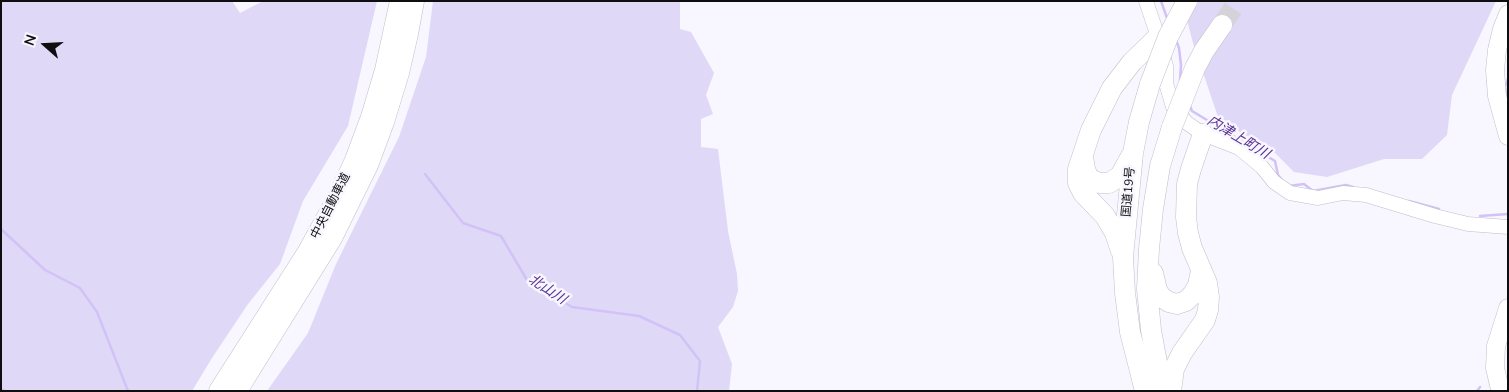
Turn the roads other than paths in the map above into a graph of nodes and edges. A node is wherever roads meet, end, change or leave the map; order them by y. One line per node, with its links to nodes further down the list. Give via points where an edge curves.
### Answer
1 (400, 1): 17 (highway, 中央自動車道, via 374,107 339,195 307,253)
2 (414, 1): 18 (highway, 中央自動車道, via 399,73 368,165 332,238)
3 (1146, 1): 7 (street)
4 (1187, 1): 11 (highway, 国道19号, bridge, via 1168,37 1150,84)
5 (1508, 14): 9 (main road, via 1502,28 1495,70 1497,96)
6 (1222, 25): 13 (highway, 国道19号, bridge, via 1196,68 1172,127 1160,166)
7 (1158, 37): 8 (street, via 1173,108); 10 (highway, via 1132,62 1112,88)
8 (1203, 134): 12 (street, via 1239,148 1290,193 1318,198 1343,192 1366,195 1468,224); 15 (highway, via 1187,184 1186,202 1188,233)
9 (1508, 136)
10 (1082, 152): 11 (highway, via 1088,177 1100,183 1110,183 1120,176); 14 (highway, via 1078,182 1083,193 1105,216)
11 (1133, 153): 14 (highway, 国道19号)
12 (1508, 227)
13 (1149, 249): 15 (highway, via 1157,290 1169,302 1177,304 1186,300 1198,284); 20 (highway, 国道19号, via 1147,289 1151,330)
14 (1123, 257): 19 (highway, 国道19号, via 1130,332)
15 (1201, 271): 21 (highway, via 1207,283 1208,310 1174,369)
16 (1508, 308): 22 (main road, via 1496,346 1494,368)
17 (219, 391)
18 (236, 391)
19 (1145, 391)
20 (1163, 391)
21 (1171, 391)
22 (1502, 391)

